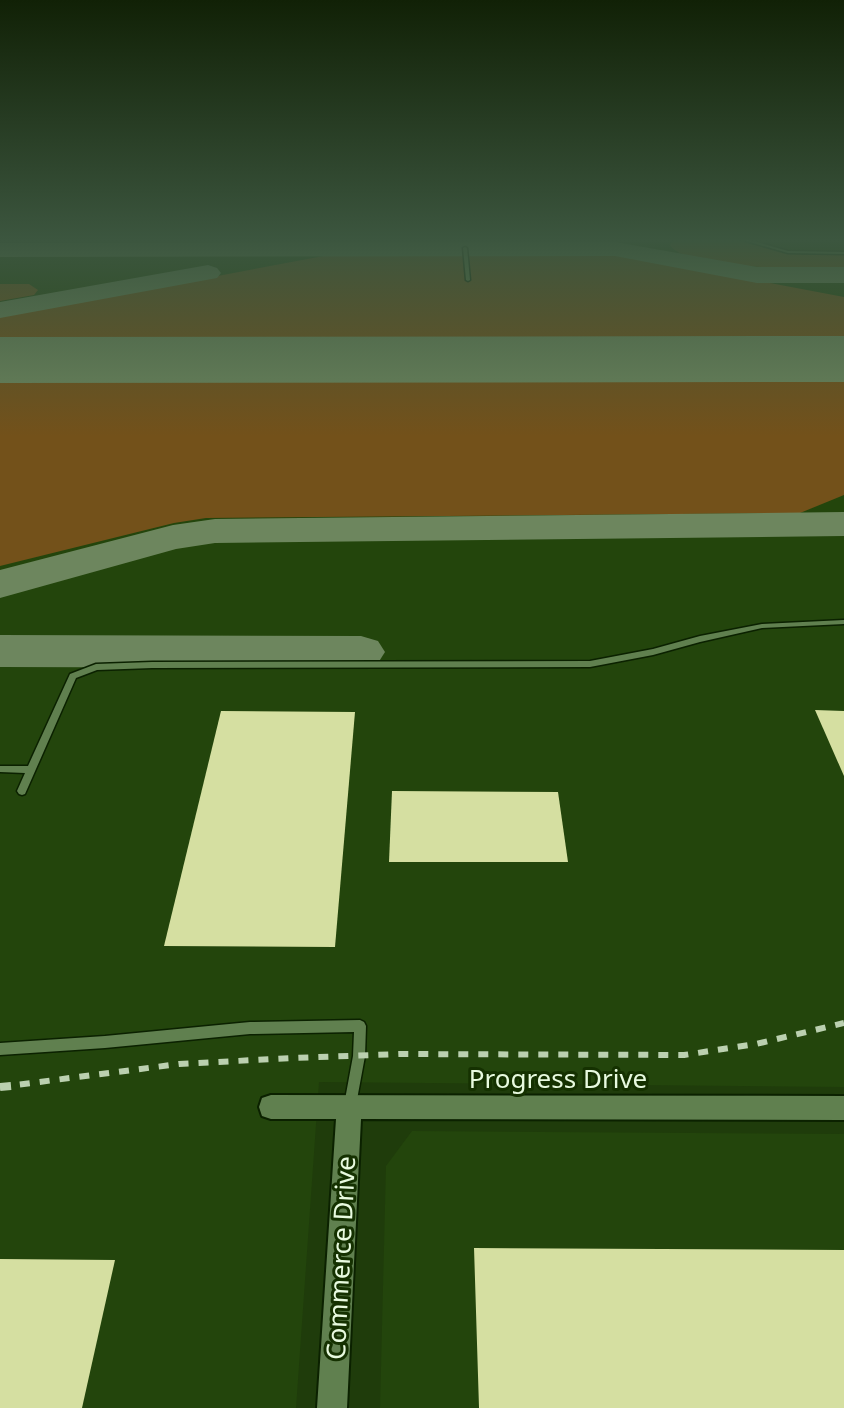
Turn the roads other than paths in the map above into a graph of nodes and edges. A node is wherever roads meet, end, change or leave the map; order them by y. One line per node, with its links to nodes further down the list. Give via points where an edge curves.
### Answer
1 (844, 622): 3 (lane, via 762,626 590,664 96,667 73,676)
2 (0, 769): 3 (lane)
3 (32, 770): 4 (lane)
4 (22, 791)
5 (0, 1049): 7 (lane, via 250,1028 360,1026)
6 (271, 1107): 7 (street, Progress Drive)
7 (349, 1108): 8 (street, Progress Drive); 9 (street, Commerce Drive)
8 (844, 1108)
9 (332, 1408)

